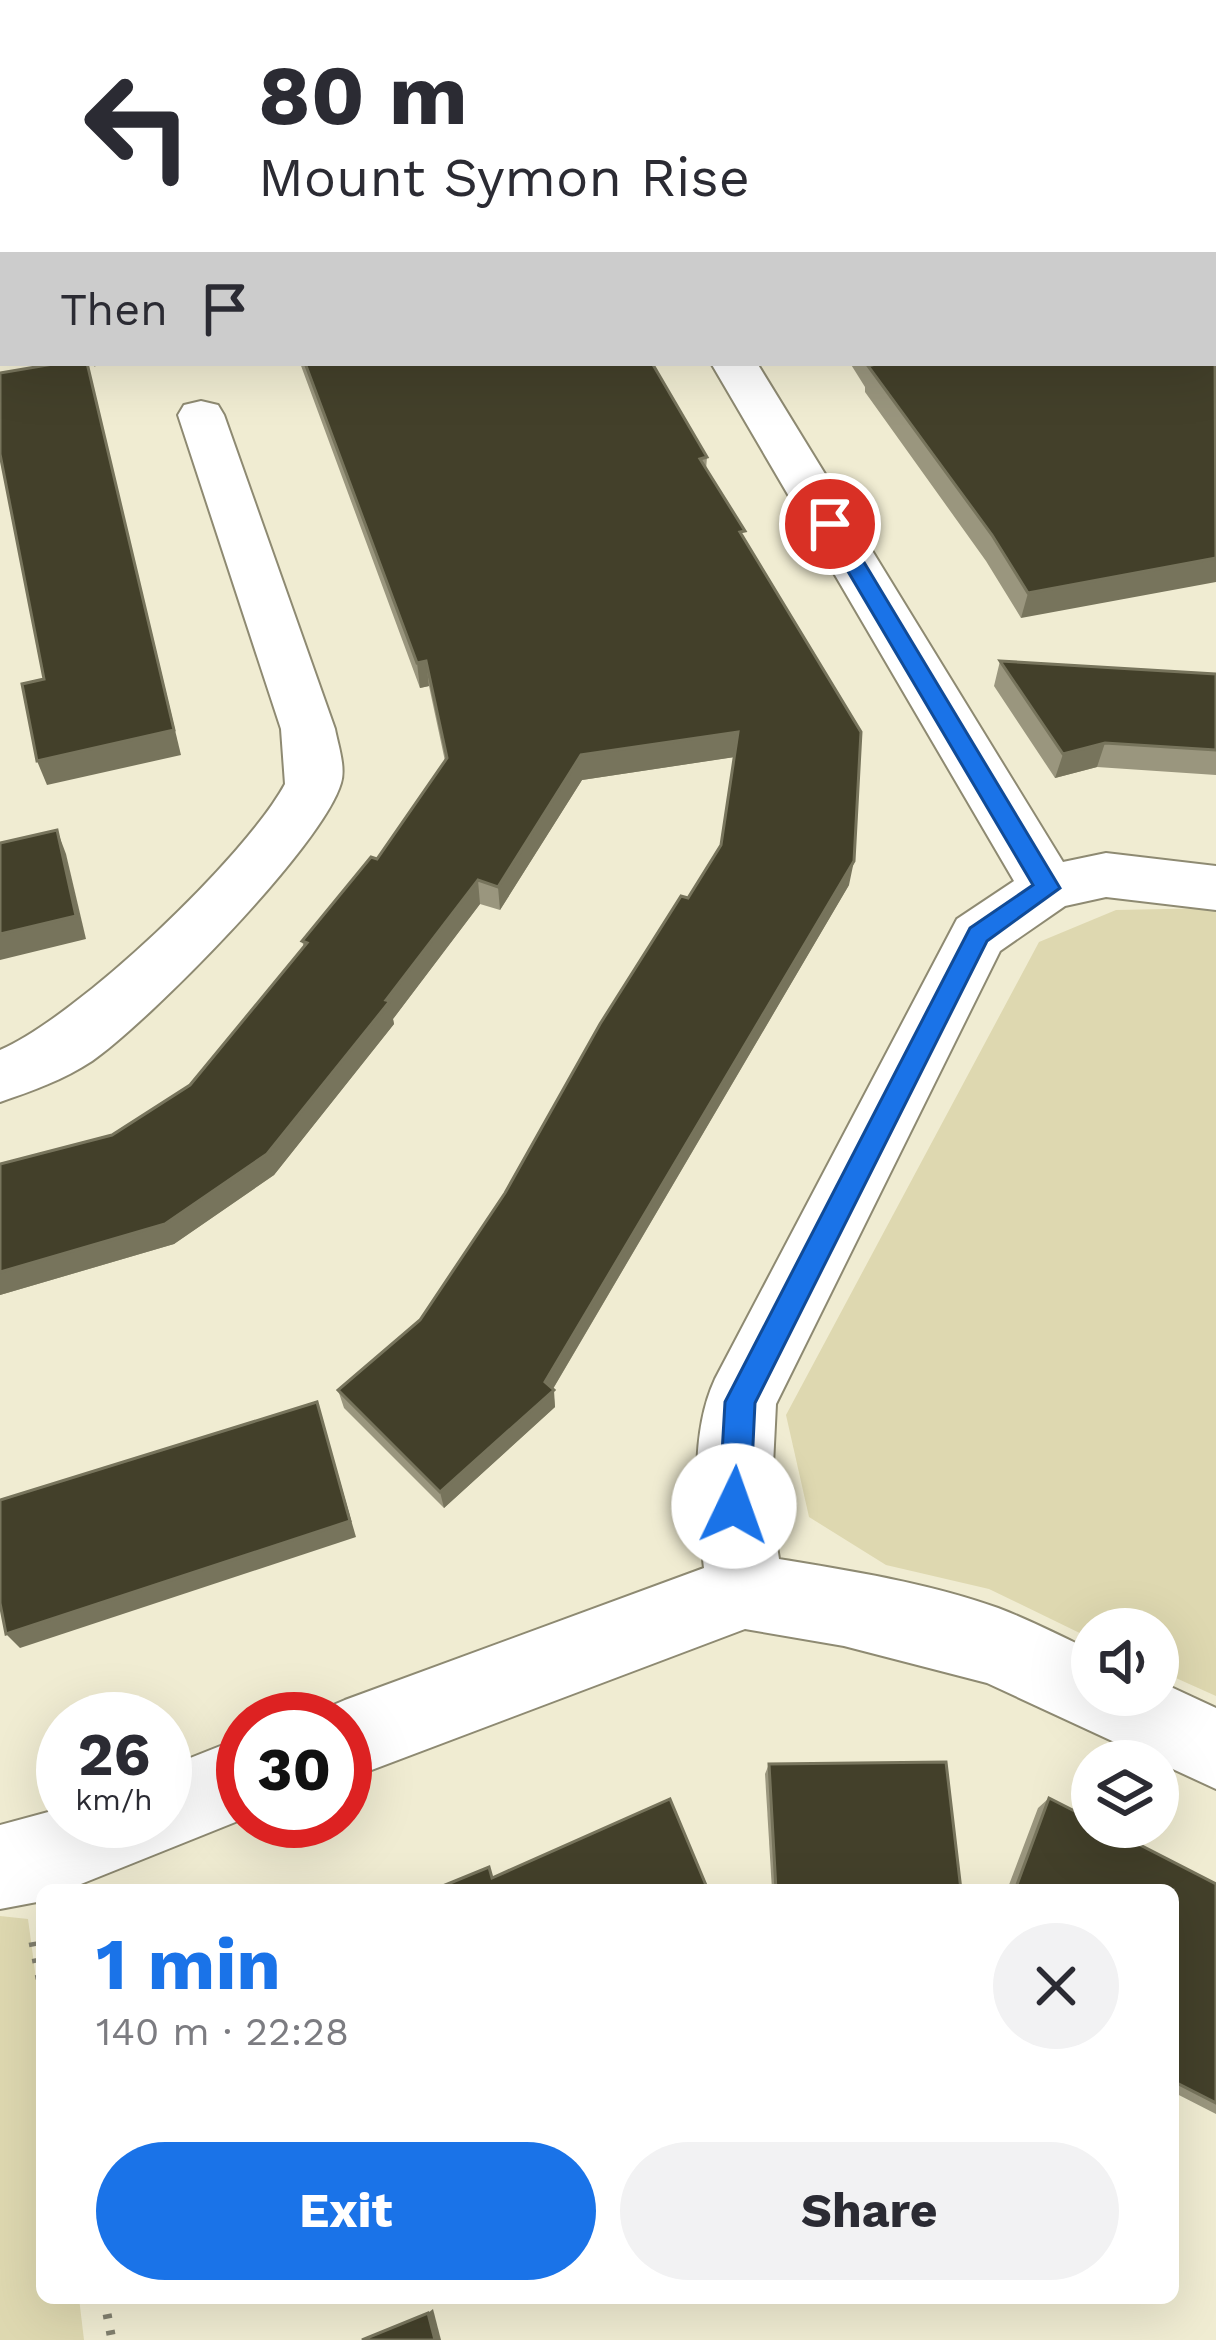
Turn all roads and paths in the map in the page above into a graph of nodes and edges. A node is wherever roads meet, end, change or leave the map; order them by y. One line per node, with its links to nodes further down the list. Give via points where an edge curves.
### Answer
1 (84, 366): 3 (path)
2 (736, 366): 5 (street)
3 (61, 370)
4 (201, 415): 7 (street, via 308,729 314,783 290,822 137,988 78,1037)
5 (1048, 888): 6 (street, via 1106,875); 8 (street, via 978,934 740,1402 734,1506)
6 (1216, 888)
7 (0, 1076)
8 (746, 1592): 9 (street, via 994,1646); 11 (street)
9 (1071, 1683)
10 (1143, 1716): 12 (street)
11 (372, 1730)
12 (1216, 1749)
13 (68, 1848): 14 (street)
14 (0, 1867)
15 (105, 2304): 16 (path)
16 (112, 2340)

